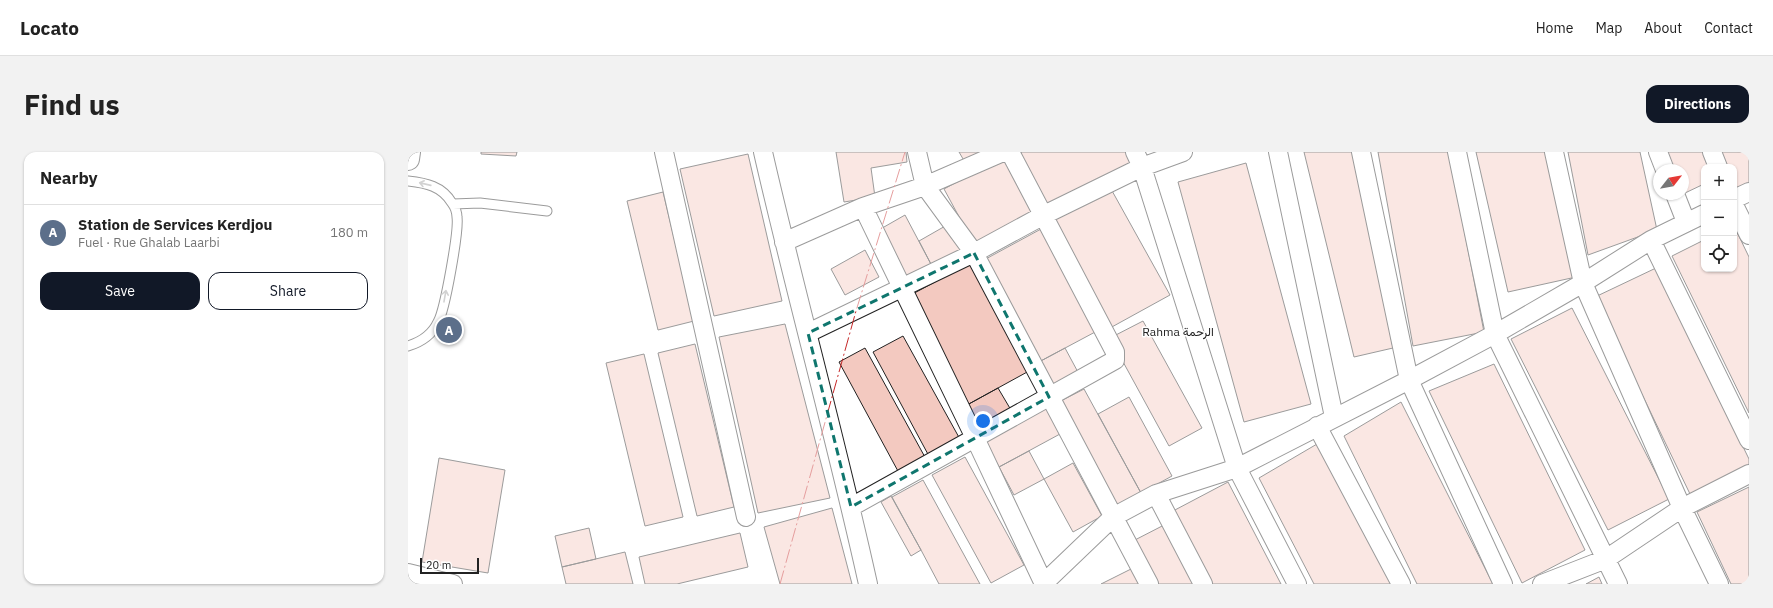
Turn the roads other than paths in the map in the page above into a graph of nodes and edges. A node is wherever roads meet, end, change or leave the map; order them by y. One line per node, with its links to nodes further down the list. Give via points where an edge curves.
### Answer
1 (409, 152): 14 (main road)
2 (664, 152): 50 (street)
3 (764, 152): 32 (street)
4 (917, 152): 19 (street)
5 (1003, 152): 19 (street)
6 (1010, 152): 27 (street)
7 (1183, 152): 15 (street)
8 (1278, 152): 41 (street)
9 (1361, 152): 39 (street)
10 (1457, 152): 37 (street)
11 (1554, 152): 34 (street)
12 (1658, 152): 16 (street)
13 (1712, 152): 17 (street)
14 (408, 159)
15 (1138, 159): 27 (street); 45 (street)
16 (1663, 164)
17 (1717, 164)
18 (408, 181): 23 (lane, one-way to 18, via 445,193 434,186)
19 (925, 186): 24 (street); 33 (street)
20 (1749, 192): 21 (street)
21 (1737, 198)
22 (1677, 200): 29 (street)
23 (453, 204): 25 (lane, via 480,203); 38 (lane, one-way to 23, via 418,343 430,334 443,309 456,230 457,217)
24 (863, 207): 32 (street); 35 (street)
25 (547, 211)
26 (1737, 211): 30 (street)
27 (1044, 215): 33 (street); 40 (street, via 1115,352 1115,360)
28 (1701, 215): 29 (street)
29 (1686, 222): 31 (street)
30 (1749, 235)
31 (1651, 240): 34 (street); 44 (street)
32 (784, 242): 36 (street)
33 (974, 253): 35 (street); 40 (street)
34 (1583, 283): 37 (street); 49 (street)
35 (902, 288): 36 (street); 43 (street)
36 (808, 333): 48 (street)
37 (1495, 334): 39 (street); 52 (street)
38 (408, 346)
39 (1409, 380): 41 (street); 61 (street)
40 (1048, 397): 43 (street); 51 (street)
41 (1334, 417): 42 (street)
42 (1317, 426): 45 (street); 60 (street)
43 (975, 438): 48 (street); 56 (street)
44 (1749, 440)
45 (1237, 468): 47 (street); 59 (street)
46 (1749, 474): 49 (street)
47 (1156, 494): 51 (street); 58 (street)
48 (851, 507): 55 (street)
49 (1682, 508): 52 (street); 64 (street)
50 (746, 517)
51 (1113, 517): 56 (street); 57 (street)
52 (1606, 559): 62 (street); 63 (street)
53 (408, 573): 54 (street)
54 (453, 584)
55 (868, 584)
56 (1043, 584)
57 (1149, 584)
58 (1203, 584)
59 (1297, 584)
60 (1401, 584)
61 (1503, 584)
62 (1542, 584)
63 (1618, 584)
64 (1719, 584)

